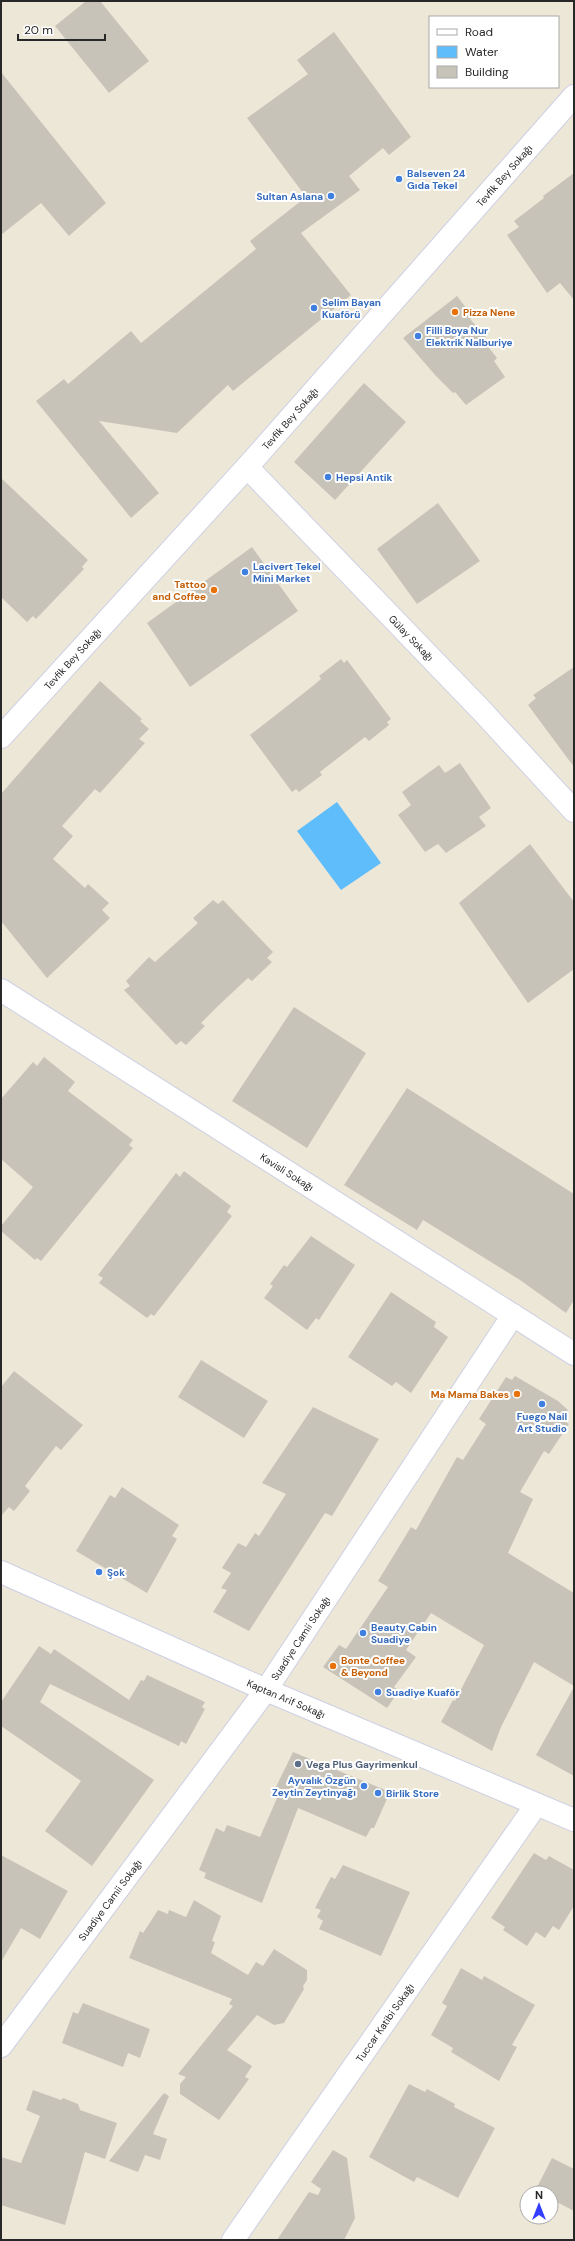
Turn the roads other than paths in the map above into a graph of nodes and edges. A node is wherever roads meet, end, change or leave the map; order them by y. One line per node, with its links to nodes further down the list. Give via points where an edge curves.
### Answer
1 (574, 96): 2 (street, Tevfik Bey Sokağı)
2 (247, 467): 3 (street, Tevfik Bey Sokağı); 4 (street, Gülay Sokağı, via 482,711)
3 (1, 737)
4 (574, 811)
5 (1, 990): 6 (street, Kavisli Sokağı)
6 (513, 1315): 7 (street, Kavisli Sokağı); 9 (street, Suadiye Camii Sokağı)
7 (574, 1354)
8 (1, 1572): 9 (street, Kaptan Arif Sokağı)
9 (266, 1690): 10 (street, Kaptan Arif Sokağı); 12 (street, Suadiye Camii Sokağı)
10 (536, 1805): 11 (street, Kaptan Arif Sokağı); 13 (street, Tuccar Katibi Sokağı)
11 (574, 1820)
12 (1, 2046)
13 (233, 2240)

